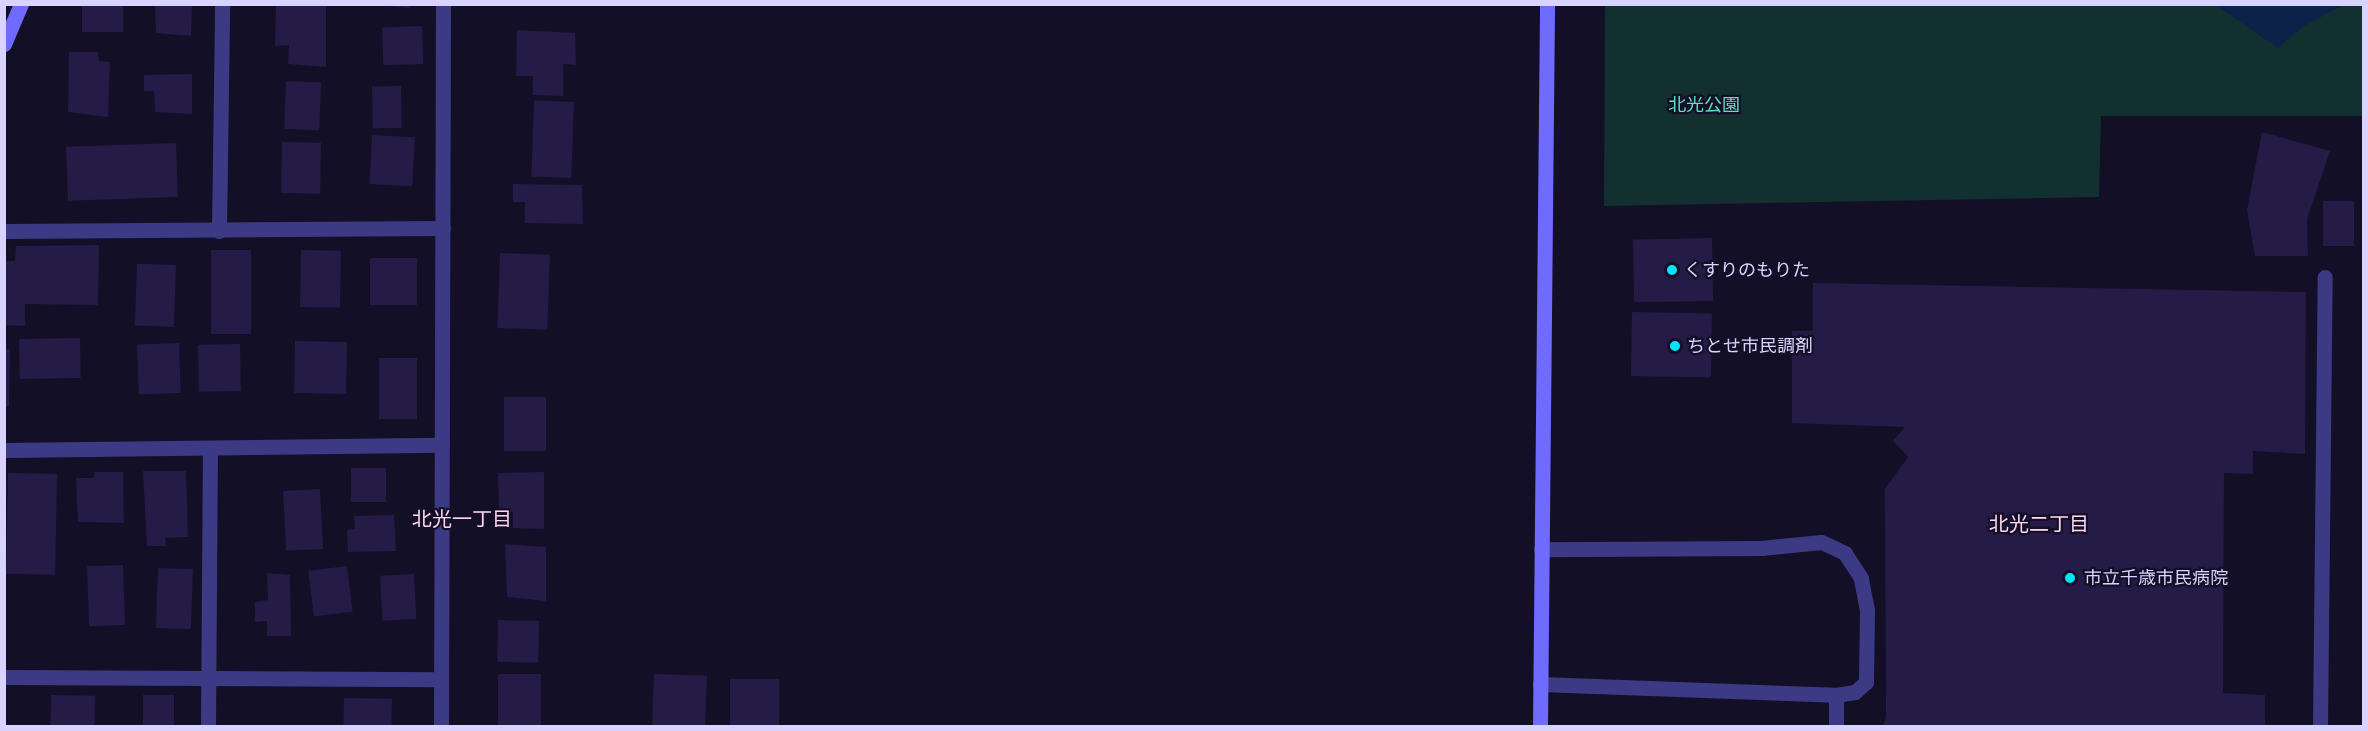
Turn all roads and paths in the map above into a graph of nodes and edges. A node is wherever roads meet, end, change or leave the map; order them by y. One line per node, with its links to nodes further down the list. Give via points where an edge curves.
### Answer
1 (21, 4): 5 (street)
2 (222, 4): 8 (street)
3 (443, 4): 6 (street)
4 (1547, 4): 13 (street)
5 (4, 44)
6 (443, 228): 8 (street); 10 (street)
7 (4, 231): 8 (street)
8 (219, 231)
9 (2325, 277): 23 (street)
10 (442, 445): 11 (street); 16 (street)
11 (210, 448): 12 (street); 15 (street)
12 (4, 450)
13 (1541, 549): 17 (street); 18 (street, via 1761,548 1821,542 1845,553 1861,578 1867,610 1866,682 1855,692)
14 (4, 677): 15 (street)
15 (208, 677): 16 (street); 19 (street)
16 (441, 679): 20 (street)
17 (1540, 684): 18 (street); 21 (street)
18 (1836, 695): 22 (street)
19 (208, 726)
20 (441, 726)
21 (1540, 726)
22 (1836, 726)
23 (2320, 726)

